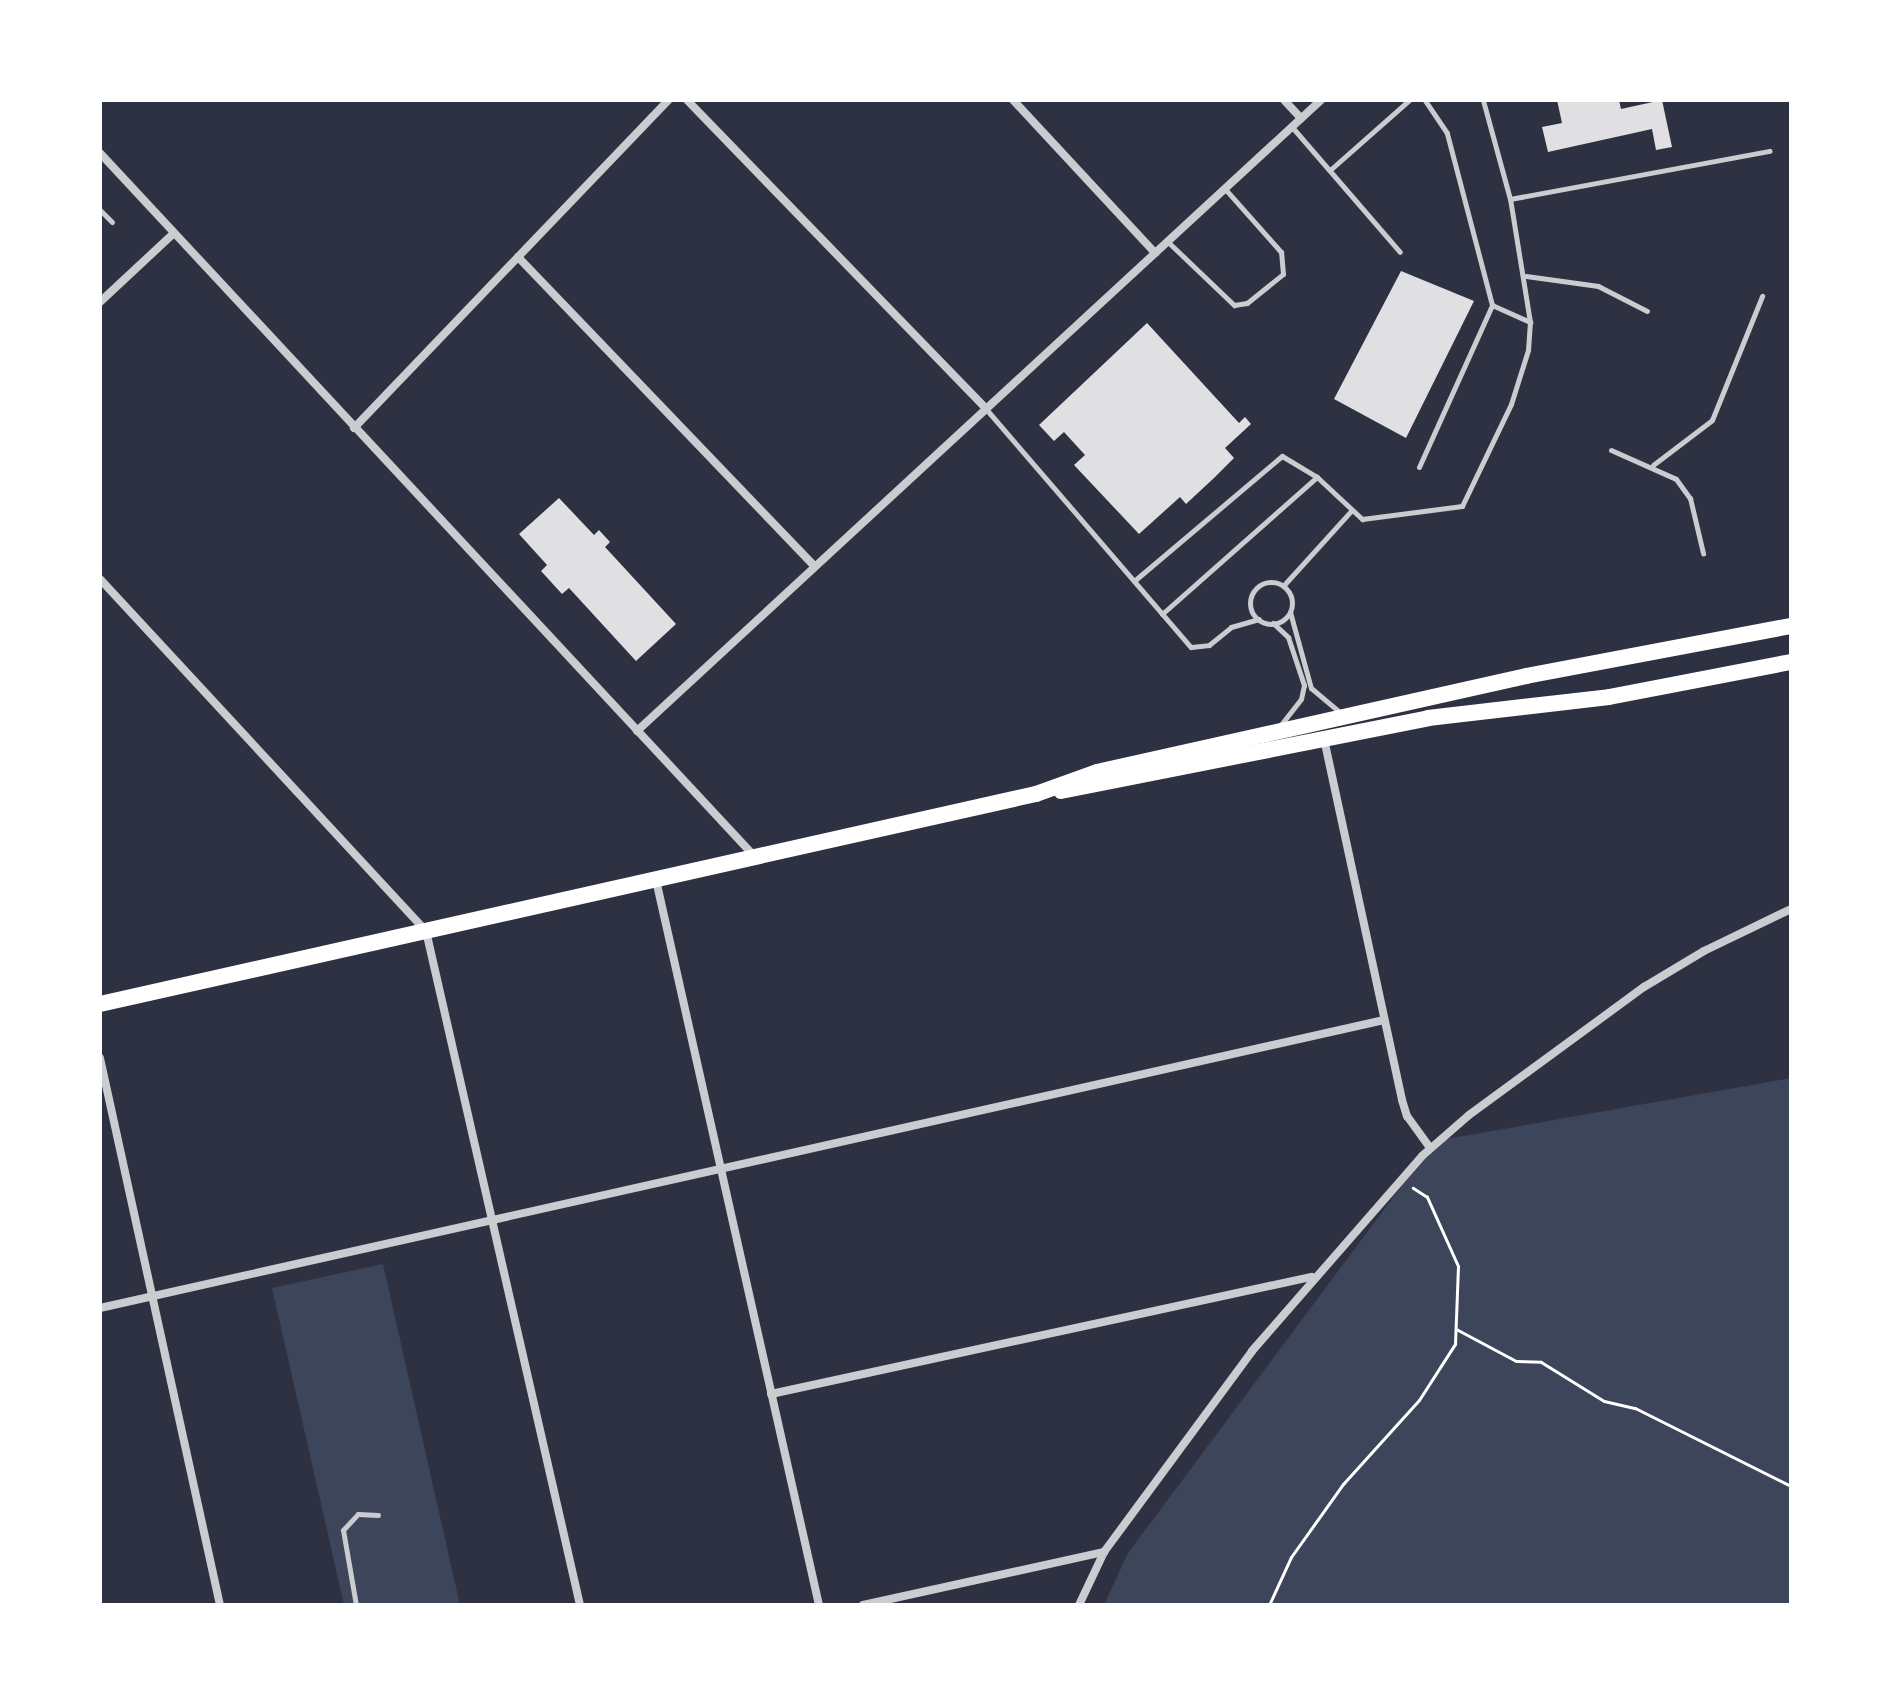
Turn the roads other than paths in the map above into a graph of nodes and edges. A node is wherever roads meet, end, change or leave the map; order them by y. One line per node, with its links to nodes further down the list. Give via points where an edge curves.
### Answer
1 (668, 100): 22 (street)
2 (687, 100): 29 (street)
3 (1013, 100): 21 (street)
4 (1284, 100): 9 (street)
5 (1321, 100): 9 (street)
6 (1409, 100): 13 (lane)
7 (1425, 100): 26 (lane, via 1447,133)
8 (1483, 100): 15 (lane)
9 (1301, 118): 10 (street)
10 (1292, 127): 13 (lane); 14 (street)
11 (1770, 151): 15 (lane)
12 (100, 153): 18 (street)
13 (1330, 170): 20 (lane)
14 (1224, 189): 19 (street); 19 (lane, via 1281,252 1283,274 1247,303 1234,305)
15 (1510, 199): 23 (lane)
16 (100, 210): 17 (lane)
17 (112, 222)
18 (174, 233): 25 (street); 30 (street)
19 (1167, 241): 21 (street)
20 (1400, 252)
21 (1155, 253): 29 (street)
22 (518, 257): 30 (street); 37 (street)
23 (1526, 276): 27 (lane, via 1598,286); 28 (lane)
24 (1762, 296): 32 (lane, via 1712,420)
25 (100, 302)
26 (1492, 305): 28 (lane); 33 (lane)
27 (1647, 311)
28 (1530, 322): 35 (lane, via 1528,350 1511,404 1462,506 1362,519)
29 (986, 409): 37 (street); 39 (lane)
30 (354, 428): 48 (street)
31 (1611, 450): 32 (lane)
32 (1653, 465): 36 (lane, via 1676,479 1690,498)
33 (1419, 467)
34 (1317, 477): 35 (lane); 39 (lane, via 1282,456); 42 (lane)
35 (1351, 510): 40 (lane, via 1346,523)
36 (1703, 553)
37 (815, 567): 48 (street)
38 (100, 579): 55 (street)
39 (1134, 581): 42 (lane)
40 (1283, 586): 41 (lane, via 1291,598); 43 (lane, via 1270,582 1252,593 1251,608)
41 (1290, 612): 44 (lane); 47 (lane, via 1313,692)
42 (1162, 614): 43 (lane, via 1191,647 1201,648 1231,627)
43 (1259, 619): 44 (lane)
44 (1273, 623): 49 (lane, via 1288,637 1304,685 1284,723)
45 (1791, 626): 47 (main road, via 1526,676)
46 (1791, 662): 50 (main road, via 1632,693 1449,715)
47 (1355, 718): 49 (main road)
48 (637, 731): 52 (street)
49 (1259, 738): 51 (main road, via 1097,772)
50 (1324, 739): 51 (main road, via 1099,787); 57 (street)
51 (1036, 794): 52 (main road)
52 (755, 857): 53 (main road)
53 (656, 879): 55 (main road); 60 (street)
54 (1791, 909): 59 (street, via 1644,987)
55 (426, 931): 56 (main road); 61 (street)
56 (100, 1004)
57 (1384, 1020): 59 (street, via 1407,1116); 60 (street)
58 (100, 1058): 63 (street)
59 (1430, 1148): 62 (street)
60 (721, 1169): 61 (street); 65 (street)
61 (494, 1220): 63 (street); 70 (street)
62 (1311, 1277): 65 (street); 67 (street)
63 (152, 1297): 64 (street); 68 (street)
64 (100, 1308)
65 (771, 1394): 71 (street)
66 (378, 1515): 69 (lane, via 358,1514 343,1530)
67 (1104, 1552): 72 (street); 73 (street)
68 (220, 1605)
69 (356, 1605)
70 (580, 1605)
71 (819, 1605)
72 (863, 1605)
73 (1079, 1605)

